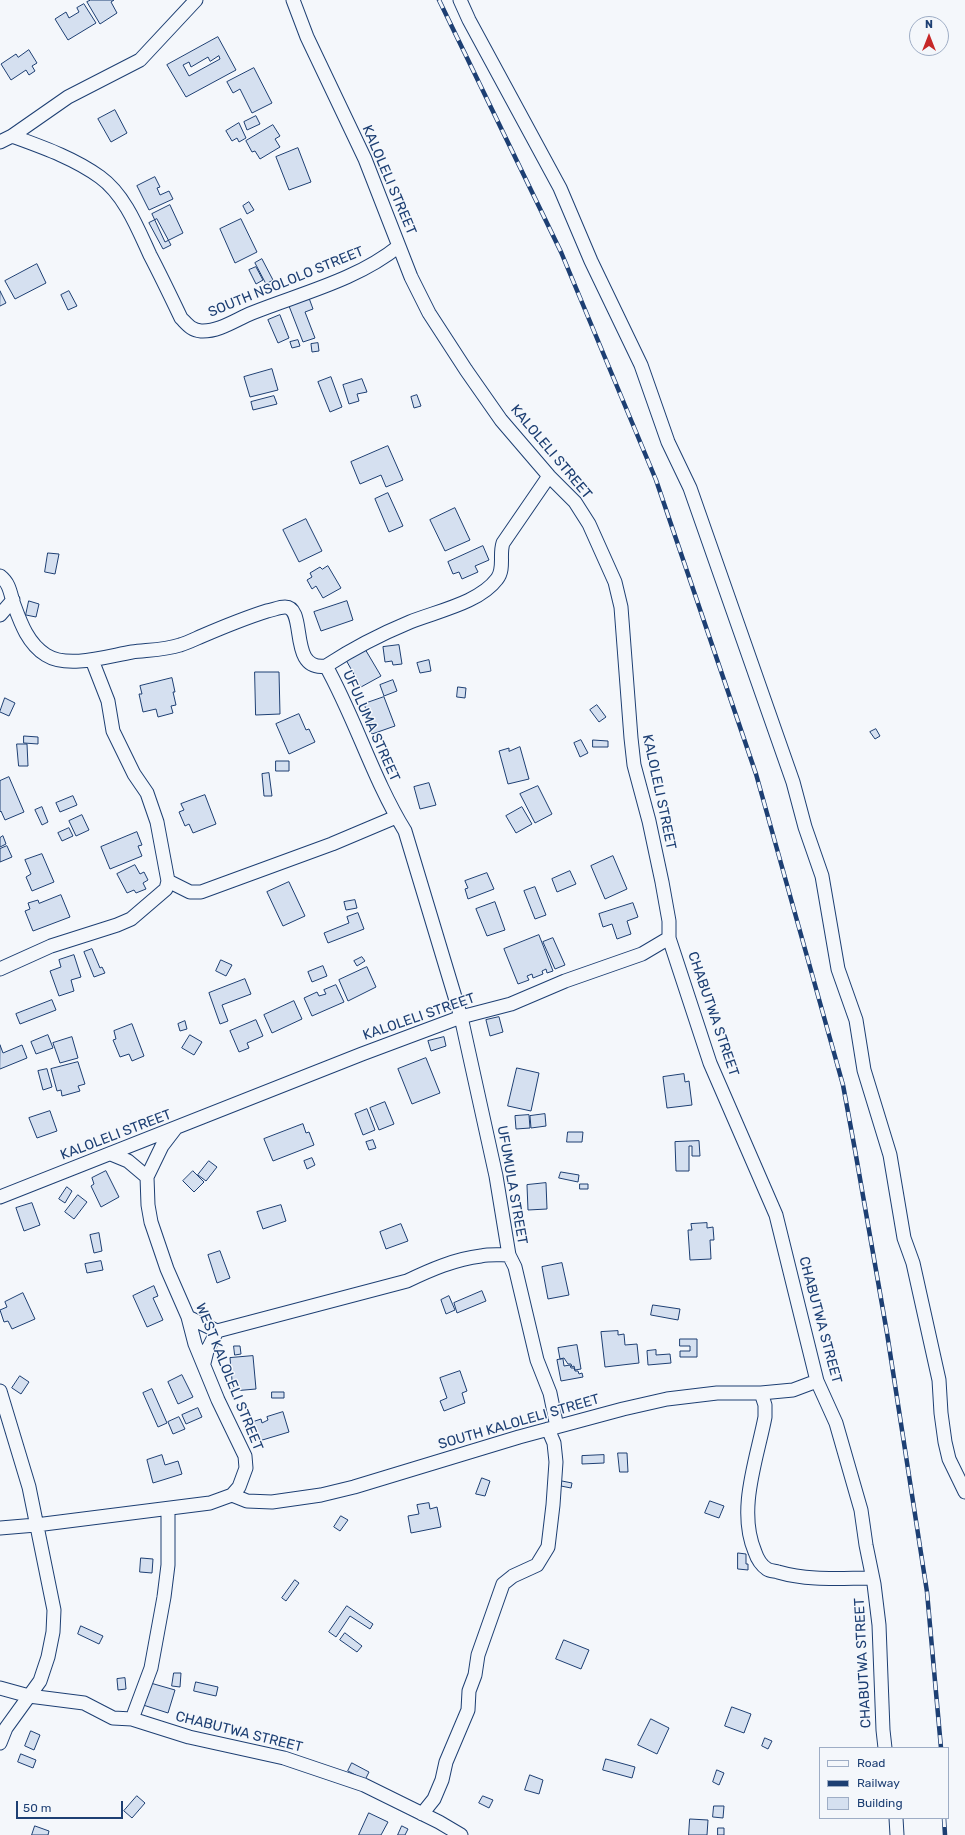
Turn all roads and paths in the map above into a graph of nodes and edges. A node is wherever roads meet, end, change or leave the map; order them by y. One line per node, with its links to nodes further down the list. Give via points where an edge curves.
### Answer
1 (196, 0): 4 (street, via 140,60 68,97)
2 (293, 0): 6 (street, KALOLELI STREET, via 307,37 365,159)
3 (460, 0): 30 (street, via 560,188 591,261 641,365 668,442 690,488 793,782 822,876 838,969 856,1020 864,1070 890,1155 904,1238 913,1263 939,1380 941,1413 949,1459)
4 (12, 136): 5 (street); 6 (street, SOUTH NSOLOLO STREET, via 67,158 100,177 115,192 132,217 181,318 192,329 202,331 218,328 251,313 326,286 383,260)
5 (0, 142)
6 (399, 246): 7 (street, KALOLELI STREET, via 429,313 462,364 501,420)
7 (549, 476): 12 (street, via 502,543 501,572 490,586 453,606 391,630); 15 (street, KALOLELI STREET, via 579,508 589,524 615,582 621,607 634,765 662,882 669,921)
8 (0, 576): 9 (street, UFULUMA STREET, via 10,587)
9 (13, 600): 10 (street); 11 (street, UFULUMA STREET, via 31,642 46,655 61,659)
10 (0, 615)
11 (92, 660): 12 (street, UFULUMA STREET, via 180,645 259,614 288,607 295,615 304,656 314,665); 14 (street, via 108,702 113,731 134,774 147,793 157,822)
12 (326, 666): 13 (street, UFULUMA STREET)
13 (396, 817): 14 (street, via 332,844 201,892 190,892); 17 (street, UFULUMA STREET, via 405,831)
14 (168, 881): 16 (street, via 166,889 131,919 51,946)
15 (669, 938): 17 (street, KALOLELI STREET, via 642,954 565,981 511,1004); 26 (street, CHABUTWA STREET, via 710,1063 776,1215)
16 (0, 969)
17 (461, 1017): 18 (street, KALOLELI STREET); 22 (street, UFUMULA STREET, via 496,1176)
18 (176, 1128): 19 (street, KALOLELI STREET); 20 (street, via 162,1146)
19 (111, 1154): 20 (street, via 128,1161); 21 (street, KALOLELI STREET)
20 (147, 1177): 23 (street, WEST KALOLELI STREET, via 151,1222)
21 (0, 1197)
22 (509, 1255): 24 (street, via 459,1260 394,1284); 29 (street, UFUMULA STREET, via 515,1267 536,1360 548,1389)
23 (188, 1317): 24 (street); 25 (street, WEST KALOLELI STREET, via 195,1344)
24 (217, 1331): 25 (street)
25 (204, 1363): 31 (street, WEST KALOLELI STREET, via 218,1400 245,1456 246,1468 239,1486)
26 (817, 1381): 28 (street, SOUTH KALOLELI STREET, via 793,1390); 35 (street, CHABUTWA STREET, via 836,1422 861,1510)
27 (0, 1391): 33 (street, via 23,1461)
28 (761, 1393): 29 (street, SOUTH KALOLELI STREET, via 717,1393 667,1399); 35 (street, via 765,1417 748,1499 748,1524 758,1559 767,1569 787,1575 820,1579)
29 (553, 1428): 31 (street, SOUTH KALOLELI STREET, via 321,1495 272,1502 247,1501); 41 (street, UFUMULA STREET, via 556,1462 548,1547 536,1565 504,1584 478,1655 469,1691 468,1710 434,1799)
30 (965, 1492)
31 (232, 1495): 32 (street, via 210,1503)
32 (168, 1509): 33 (street); 38 (street, via 168,1565 164,1597 151,1668)
33 (36, 1525): 34 (street); 37 (street, via 54,1610 54,1625 40,1681)
34 (0, 1528)
35 (872, 1578): 40 (street, CHABUTWA STREET, via 879,1625)
36 (0, 1688): 37 (street, CHABUTWA STREET)
37 (29, 1696): 38 (street, CHABUTWA STREET, via 84,1703 113,1718); 39 (street, via 6,1728)
38 (132, 1719): 41 (street, CHABUTWA STREET, via 189,1737 284,1758 364,1785)
39 (0, 1743)
40 (885, 1747)
41 (422, 1814): 43 (street, CHABUTWA STREET)
42 (896, 1819): 44 (street)
43 (461, 1835)
44 (896, 1835)

